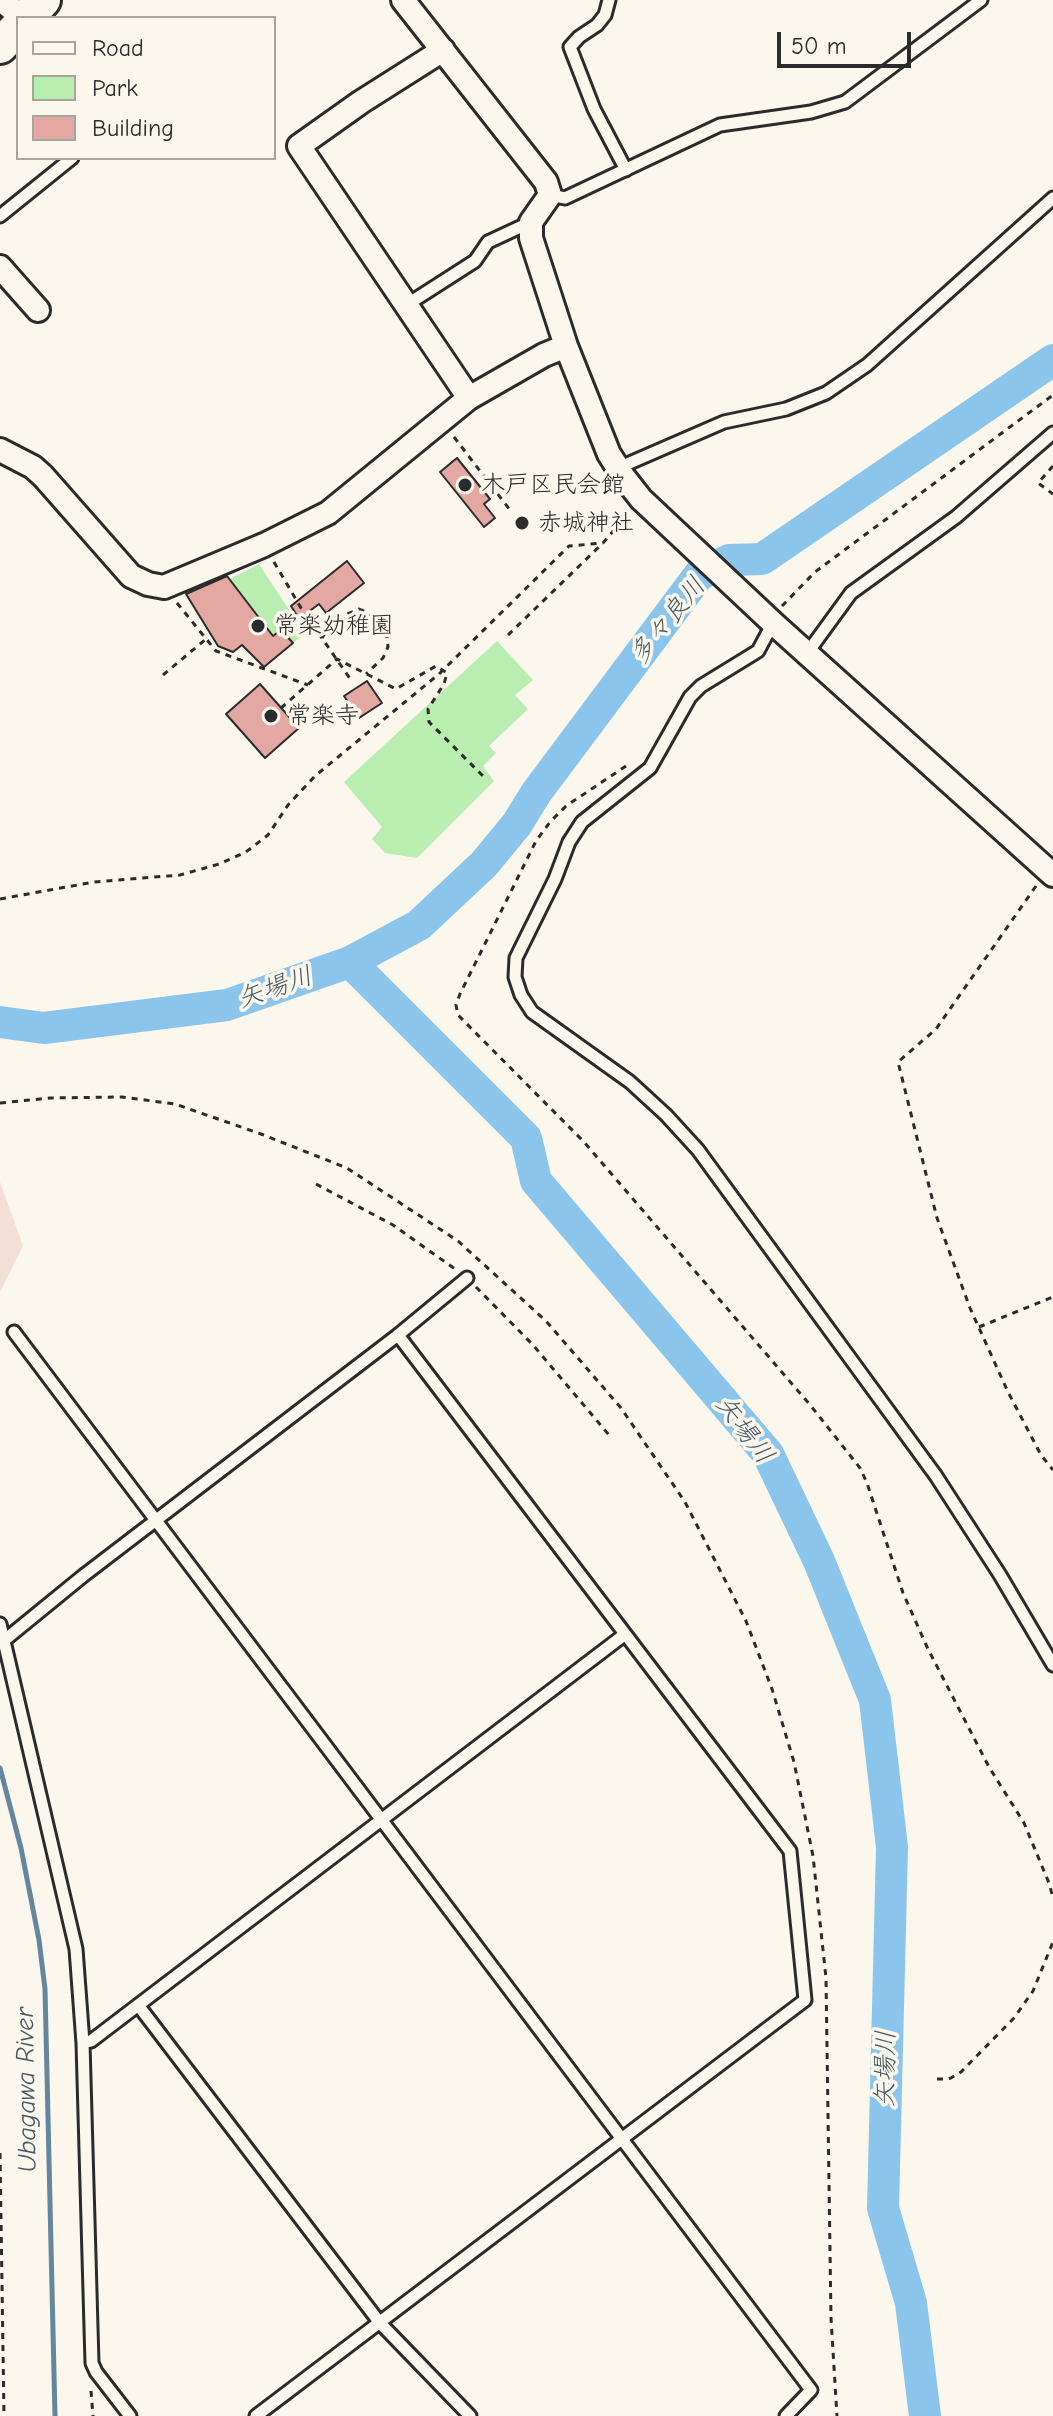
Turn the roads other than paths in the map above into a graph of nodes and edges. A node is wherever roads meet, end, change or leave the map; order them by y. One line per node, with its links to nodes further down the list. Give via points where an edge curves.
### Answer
1 (1, 0): 6 (street)
2 (43, 0): 7 (main road)
3 (403, 0): 10 (street)
4 (609, 0): 12 (lane, via 597,25 570,47)
5 (981, 0): 12 (lane, via 845,102 720,125)
6 (22, 16)
7 (27, 16)
8 (16, 29): 9 (main road)
9 (0, 46)
10 (443, 50): 13 (street, via 546,182); 18 (street, via 299,146)
11 (70, 160): 15 (lane)
12 (626, 170): 13 (lane, via 565,198)
13 (550, 195): 16 (street)
14 (1053, 198): 24 (lane, via 867,365 826,393 786,409 724,422)
15 (0, 216)
16 (531, 222): 18 (lane, via 488,242 475,261); 20 (street, via 531,238)
17 (0, 267): 19 (street)
18 (408, 304): 21 (street)
19 (38, 310)
20 (566, 346): 21 (street); 24 (street)
21 (469, 398): 23 (street, via 328,513 164,587 131,576 43,476)
22 (1053, 433): 26 (lane, via 956,517 851,593)
23 (0, 451)
24 (618, 468): 25 (street, via 641,499)
25 (771, 620): 26 (street); 35 (lane, via 758,651 690,697 650,768 582,822 516,958 515,977 532,1012 630,1082 698,1150 936,1476)
26 (808, 652): 27 (street)
27 (1050, 873)
28 (467, 1278): 30 (lane)
29 (14, 1332): 31 (lane)
30 (398, 1335): 31 (lane); 33 (lane)
31 (157, 1519): 34 (lane); 36 (lane)
32 (0, 1624): 34 (lane)
33 (624, 1635): 36 (lane); 39 (lane, via 790,1851 805,2000)
34 (2, 1643): 38 (lane, via 74,1937)
35 (1053, 1665)
36 (382, 1819): 37 (lane); 39 (lane)
37 (138, 2005): 38 (lane); 40 (lane)
38 (83, 2043): 41 (lane, via 92,2363)
39 (624, 2139): 40 (lane); 44 (lane, via 811,2390)
40 (380, 2323): 42 (lane); 43 (lane)
41 (130, 2416)
42 (256, 2416)
43 (470, 2416)
44 (786, 2416)

